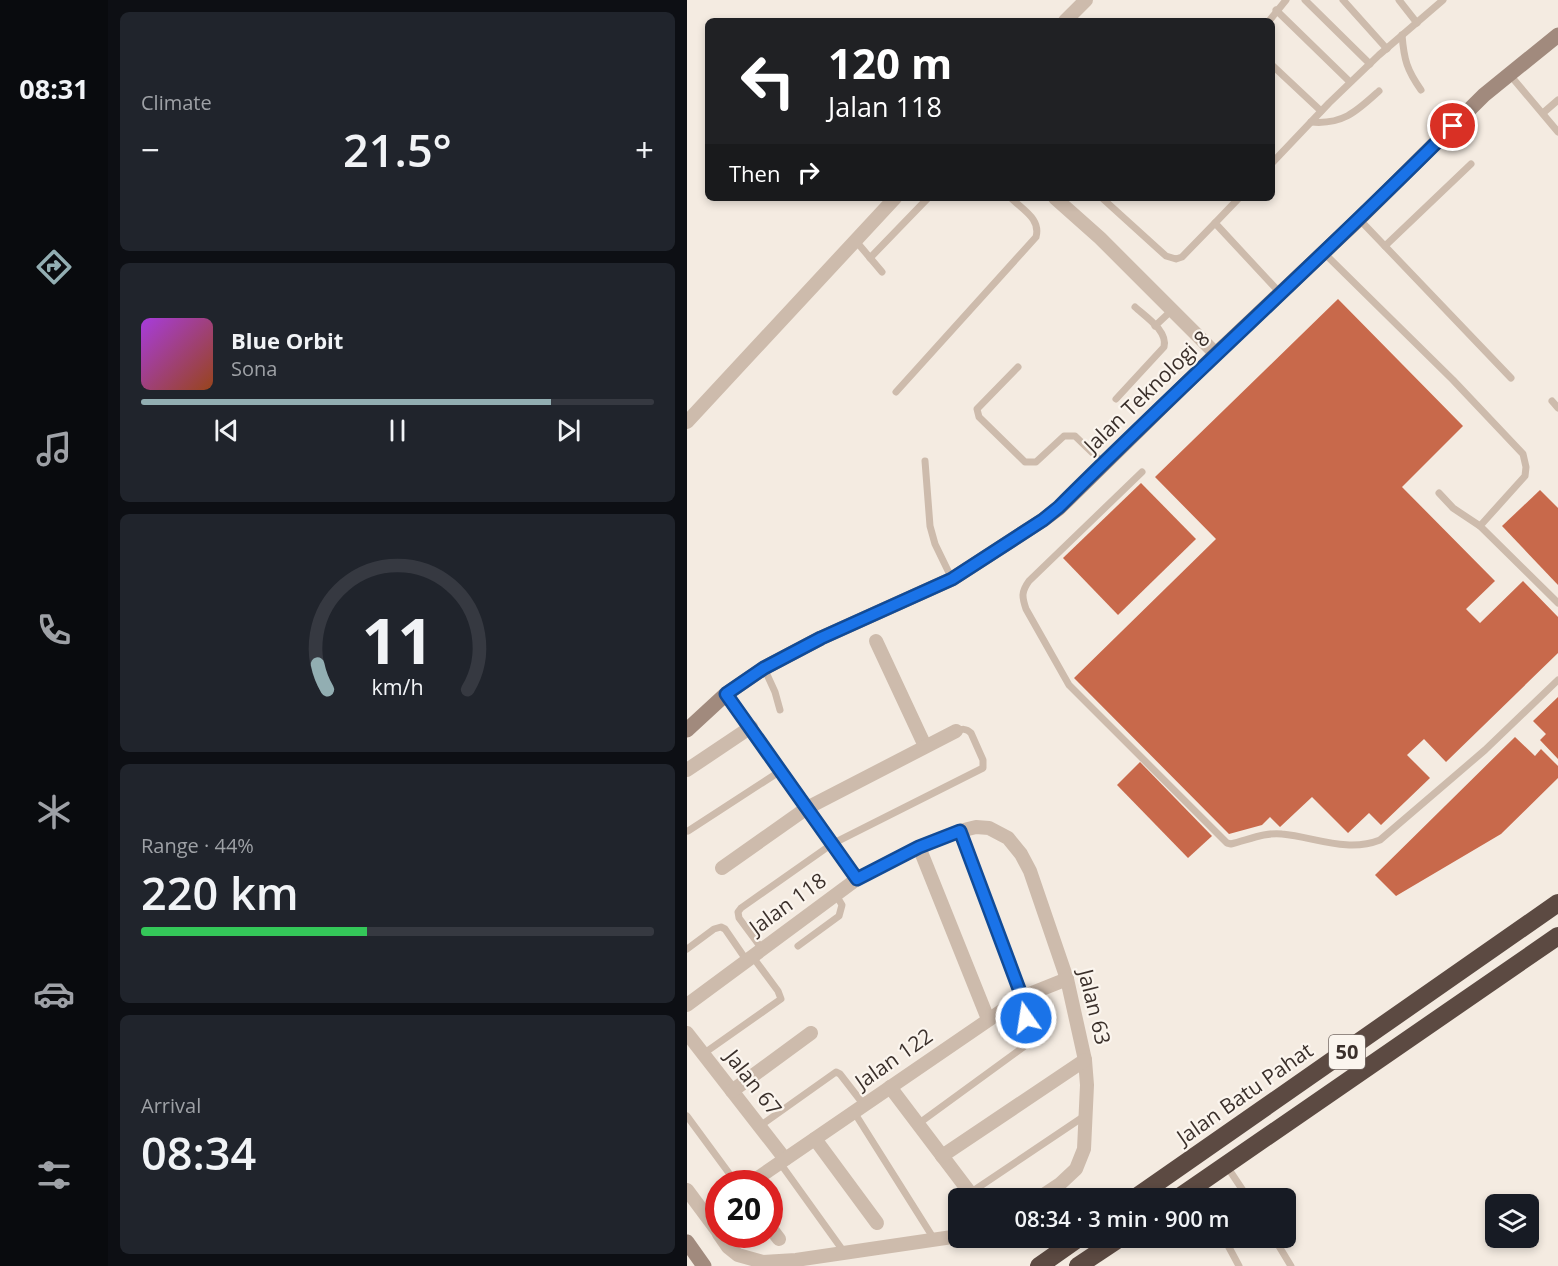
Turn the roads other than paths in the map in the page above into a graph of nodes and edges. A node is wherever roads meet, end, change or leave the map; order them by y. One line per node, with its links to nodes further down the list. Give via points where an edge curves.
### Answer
1 (1086, 0): 8 (street)
2 (1286, 0): 7 (lane)
3 (1305, 0): 14 (lane)
4 (1343, 0): 13 (lane)
5 (1399, 0): 10 (lane)
6 (1443, 0): 10 (lane)
7 (1276, 10): 9 (lane); 17 (lane)
8 (1068, 18)
9 (1271, 18)
10 (1417, 23): 11 (lane)
11 (1402, 35): 13 (lane); 18 (lane, via 1405,64)
12 (1558, 35): 16 (street, Jalan Teknologi 8)
13 (1387, 49): 14 (lane)
14 (1370, 63): 17 (lane)
15 (1275, 68): 21 (lane)
16 (1510, 75): 22 (lane); 33 (street, Jalan Teknologi 8, via 1484,95)
17 (1350, 82): 21 (lane)
18 (1421, 90)
19 (1379, 91): 23 (lane, via 1353,114 1325,123)
20 (1558, 100): 22 (lane)
21 (1321, 111): 23 (lane)
22 (1542, 113): 24 (lane)
23 (1311, 122): 25 (lane)
24 (1558, 132)
25 (1275, 160)
26 (1471, 164): 36 (lane)
27 (892, 201): 35 (street)
28 (925, 201): 38 (lane)
29 (1014, 201): 47 (lane, via 1037,223 1036,237)
30 (1058, 201): 42 (street)
31 (1105, 201): 34 (lane, via 1166,256 1176,259)
32 (1236, 201): 34 (lane)
33 (1359, 219): 36 (lane); 37 (street, Jalan Teknologi 8)
34 (1215, 223): 40 (lane)
35 (855, 240): 38 (lane); 51 (street)
36 (1385, 246): 46 (lane)
37 (1324, 254): 40 (street, Jalan Teknologi 8); 56 (lane, via 1523,454 1525,476)
38 (870, 258): 39 (lane)
39 (882, 272)
40 (1280, 293): 44 (street, Jalan Teknologi 8)
41 (1135, 307): 43 (lane)
42 (1172, 310): 43 (lane); 44 (street)
43 (1155, 326): 48 (lane, via 1163,334 1164,347)
44 (1216, 354): 53 (street, Jalan Teknologi 8)
45 (1018, 367): 53 (lane, via 977,410 979,417 1025,462 1036,462 1070,435)
46 (1511, 378)
47 (896, 392)
48 (1116, 399)
49 (1552, 401): 50 (lane)
50 (1558, 408)
51 (688, 417)
52 (925, 461): 57 (lane, via 930,526)
53 (1103, 463): 57 (street, Jalan Teknologi 8, via 1043,520)
54 (1142, 472): 61 (lane, via 1029,581 1021,596 1069,686 1227,843 1268,834 1349,846 1380,840 1485,750)
55 (1439, 493): 56 (lane)
56 (1480, 526): 58 (lane)
57 (952, 579): 60 (street, Jalan Teknologi 8)
58 (1558, 603)
59 (876, 640): 67 (street)
60 (764, 668): 62 (street, Jalan Teknologi 8); 63 (lane)
61 (1558, 680)
62 (726, 694): 64 (street); 65 (street, Jalan Teknologi 8)
63 (780, 710)
64 (751, 727): 68 (street); 69 (street)
65 (687, 730)
66 (956, 731): 67 (street); 74 (lane, via 968,729 971,733 983,768)
67 (925, 746): 70 (street)
68 (687, 770)
69 (782, 770): 70 (street); 72 (lane)
70 (807, 808): 74 (street); 76 (street)
71 (989, 828): 73 (street, Jalan 118); 84 (street, Jalan 63, via 1008,838 1025,862)
72 (688, 831)
73 (960, 831): 75 (street, Jalan 118); 85 (lane)
74 (832, 844): 77 (street); 83 (lane, via 738,912)
75 (919, 847): 77 (street, Jalan 118); 87 (street)
76 (722, 868)
77 (857, 879): 78 (street, Jalan 118)
78 (836, 895): 81 (lane, via 842,905 839,916); 83 (street, Jalan 118)
79 (1558, 903): 108 (highway, Jalan Batu Pahat / 50)
80 (1558, 936): 102 (highway, 50)
81 (798, 946)
82 (687, 949): 83 (lane, via 721,927)
83 (754, 955): 86 (street, Jalan 118); 90 (lane, via 780,999)
84 (1067, 979): 85 (street, Jalan 122); 91 (street, Jalan 63)
85 (1022, 997): 87 (street, Jalan 122); 97 (lane, via 1029,1043)
86 (687, 1005)
87 (988, 1019): 92 (street, Jalan 122)
88 (687, 1033): 90 (street, Jalan 67)
89 (811, 1033): 93 (street)
90 (703, 1054): 93 (street, Jalan 67)
91 (1085, 1060): 95 (street, Jalan 63); 100 (street)
92 (890, 1087): 94 (street, Jalan 122); 97 (street)
93 (732, 1091): 98 (street, Jalan 67)
94 (859, 1108): 98 (lane, via 836,1072); 99 (street, Jalan 122); 115 (lane)
95 (1086, 1115): 106 (lane); 107 (street, Jalan 63, via 1084,1149 1076,1169)
96 (687, 1116): 103 (lane)
97 (918, 1124): 100 (street)
98 (760, 1126): 101 (street, Jalan 67)
99 (815, 1139): 101 (street, Jalan 122); 113 (street)
100 (942, 1156): 105 (street)
101 (782, 1161): 104 (street, Jalan 122); 122 (lane)
102 (1226, 1165): 109 (highway, 50); 110 (lane)
103 (727, 1170)
104 (769, 1170)
105 (966, 1188)
106 (983, 1188)
107 (1054, 1188)
108 (1149, 1188)
109 (1198, 1188)
110 (1241, 1188)
111 (687, 1190): 112 (street)
112 (705, 1214)
113 (877, 1223)
114 (948, 1237): 115 (street)
115 (935, 1239): 122 (street)
116 (687, 1242): 125 (street)
117 (729, 1248): 122 (street, via 738,1255 763,1262)
118 (1065, 1248): 126 (highway)
119 (1105, 1248): 127 (highway)
120 (1229, 1248): 128 (lane)
121 (1279, 1248): 129 (lane)
122 (844, 1252)
123 (687, 1258): 124 (street)
124 (692, 1266)
125 (704, 1266)
126 (1039, 1266)
127 (1078, 1266)
128 (1239, 1266)
129 (1291, 1266)

